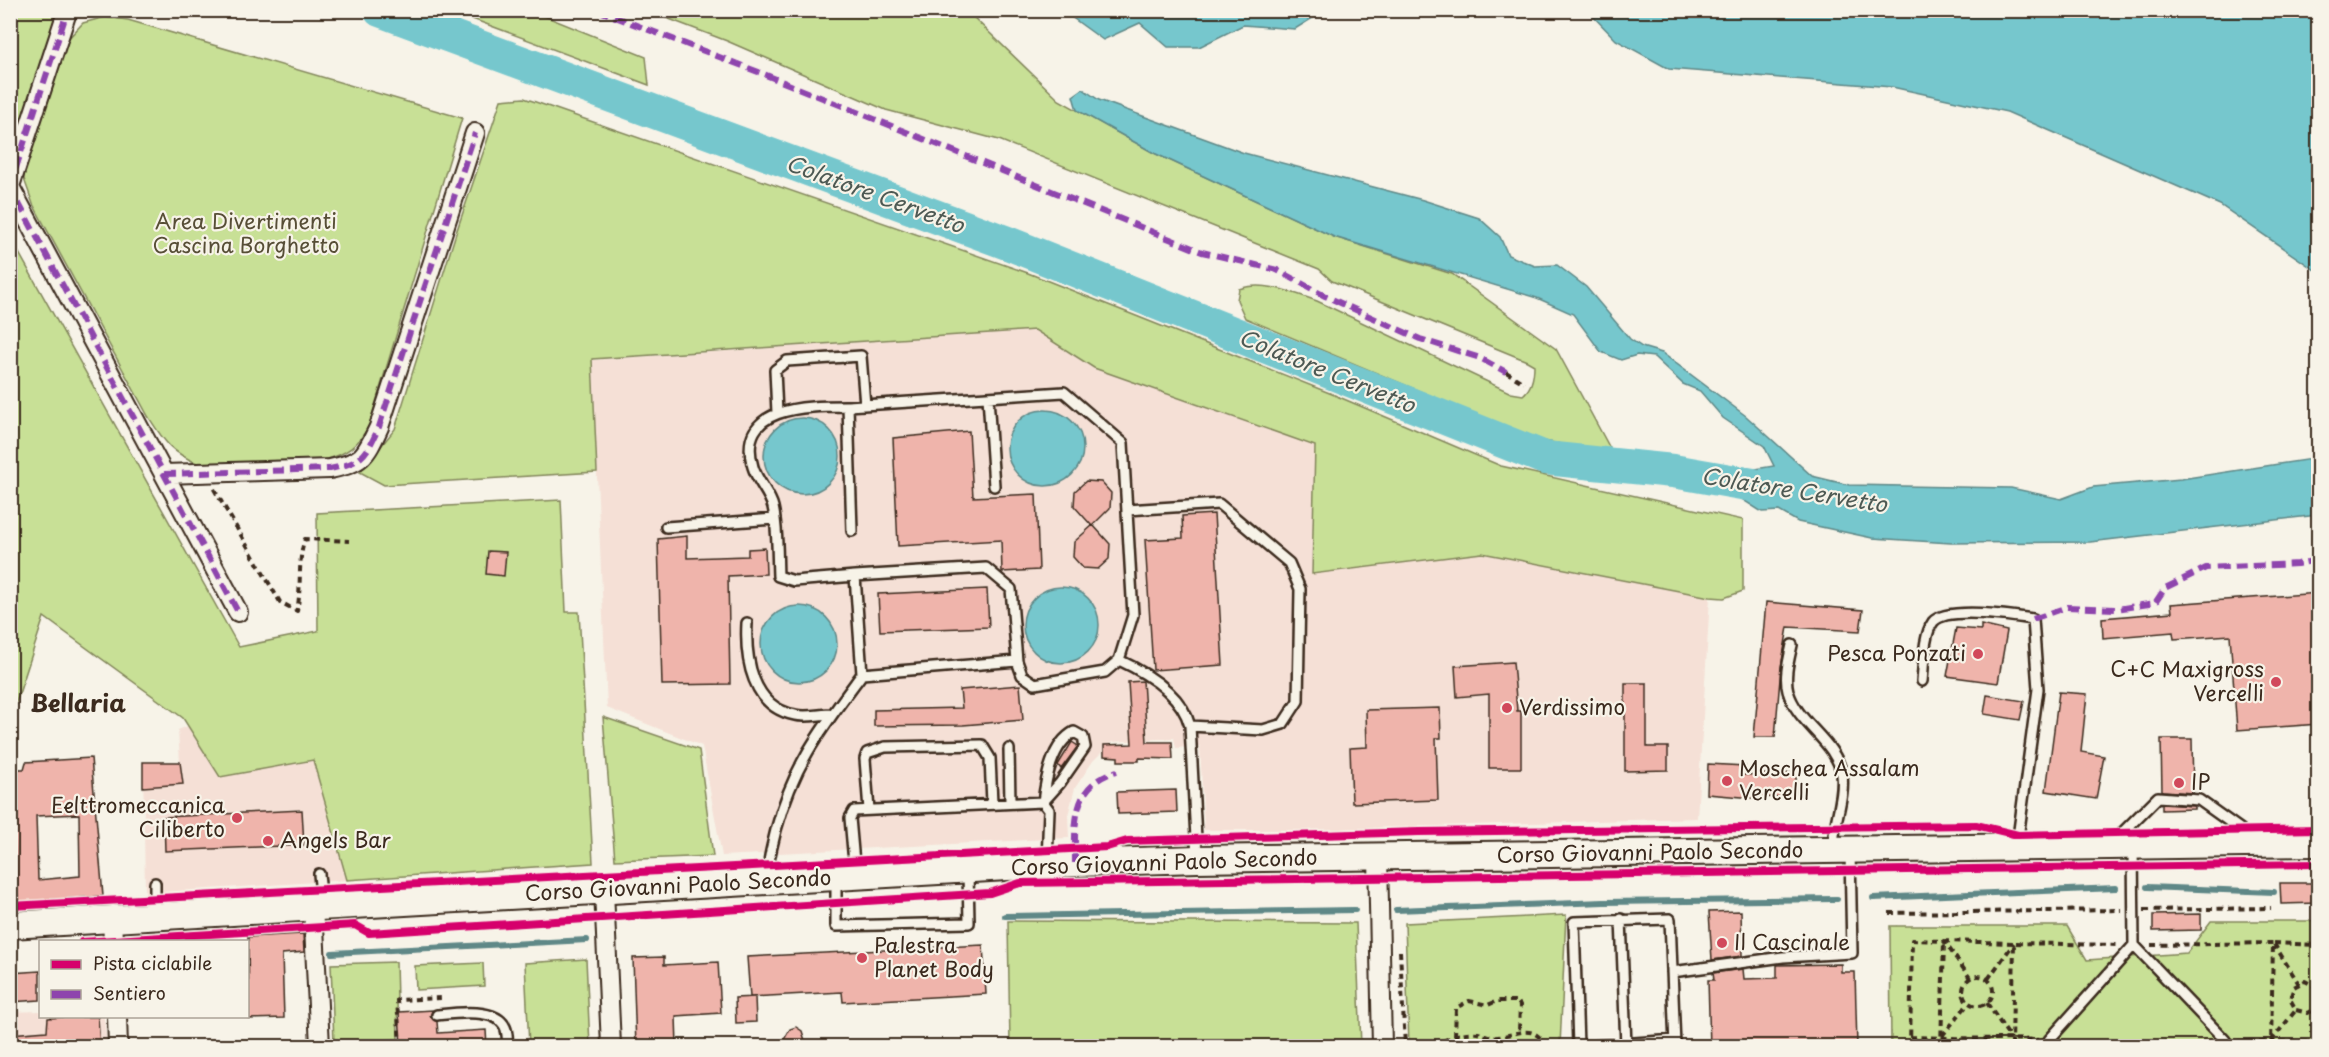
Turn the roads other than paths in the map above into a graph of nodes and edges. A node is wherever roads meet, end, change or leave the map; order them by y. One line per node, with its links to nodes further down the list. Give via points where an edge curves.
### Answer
1 (66, 15): 3 (street)
2 (475, 133): 8 (street, via 369,450 355,463 330,469)
3 (10, 187): 8 (street)
4 (988, 397): 5 (lane); 9 (lane); 10 (lane, via 1064,392 1123,443)
5 (864, 405): 6 (lane); 7 (lane, via 861,356 787,361 775,370)
6 (848, 406): 7 (lane, via 798,406); 13 (lane)
7 (777, 413): 11 (lane, via 757,429 749,447 753,468 773,505)
8 (164, 474): 15 (street)
9 (993, 486)
10 (1127, 510): 18 (lane, via 1133,615); 23 (lane, via 1219,504 1289,563 1300,589 1298,701 1282,724 1263,730)
11 (774, 519): 12 (lane); 14 (lane, via 778,576 794,581)
12 (666, 526)
13 (852, 531)
14 (855, 576): 19 (lane, via 986,568 1011,589); 20 (lane)
15 (238, 612)
16 (747, 622): 22 (lane, via 745,649 754,683 771,705 796,716)
17 (1792, 645): 33 (lane, via 1787,671 1792,701 1834,753 1842,775 1842,794 1833,827)
18 (1119, 660): 19 (lane, via 1105,672 1035,684 1022,675); 23 (lane, via 1166,690 1186,712)
19 (1017, 661): 20 (lane)
20 (862, 674): 22 (lane)
21 (1922, 681): 32 (lane, via 1929,629 1935,620 1950,614 2033,619 2038,688)
22 (832, 714): 40 (lane, via 810,744 785,798 767,865)
23 (1190, 726): 35 (lane)
24 (1009, 749): 25 (lane)
25 (1010, 802): 26 (lane); 27 (lane)
26 (1042, 802): 26 (lane, via 1085,747 1083,737 1074,732 1063,738 1046,776); 36 (lane, via 1049,810)
27 (992, 803): 28 (lane); 28 (lane, via 990,758 982,745 885,747 867,753 865,759)
28 (869, 810): 39 (lane, via 854,811 850,818)
29 (2319, 843): 30 (main road, Corso Giovanni Paolo Secondo)
30 (2260, 844): 31 (main road, Corso Giovanni Paolo Secondo); 31 (lane, via 2199,800 2158,797)
31 (2120, 845): 32 (main road, Corso Giovanni Paolo Secondo); 48 (lane, via 2134,910)
32 (2017, 847): 33 (main road, Corso Giovanni Paolo Secondo)
33 (1842, 850): 34 (main road, Corso Giovanni Paolo Secondo); 49 (lane, via 1852,953 1783,957)
34 (1378, 857): 35 (main road, Corso Giovanni Paolo Secondo); 60 (street)
35 (1197, 859): 36 (main road, Corso Giovanni Paolo Secondo)
36 (1046, 864): 37 (main road, Corso Giovanni Paolo Secondo)
37 (968, 870): 39 (main road, Corso Giovanni Paolo Secondo); 39 (lane, via 969,923 836,926)
38 (319, 874): 43 (lane)
39 (845, 877): 40 (main road, Corso Giovanni Paolo Secondo)
40 (769, 882): 42 (main road, Corso Giovanni Paolo Secondo)
41 (155, 883): 44 (lane)
42 (604, 891): 43 (main road, Corso Giovanni Paolo Secondo); 59 (street)
43 (317, 907): 44 (main road, Corso Giovanni Paolo Secondo); 55 (street)
44 (155, 916): 47 (main road, Corso Giovanni Paolo Secondo)
45 (1621, 919): 49 (lane, via 1670,919); 56 (lane); 61 (lane, via 1574,922)
46 (10, 925): 47 (main road, Corso Giovanni Paolo Secondo)
47 (112, 930)
48 (2134, 945): 53 (lane); 54 (lane)
49 (1672, 972): 52 (lane)
50 (437, 1015): 58 (lane, via 484,1014 498,1019 505,1028)
51 (117, 1018): 57 (street)
52 (1675, 1043): 56 (lane)
53 (2049, 1043)
54 (2223, 1043)
55 (328, 1046)
56 (1626, 1046): 62 (lane)
57 (118, 1047)
58 (508, 1047)
59 (611, 1047)
60 (1382, 1047)
61 (1578, 1047)
62 (1594, 1047)

